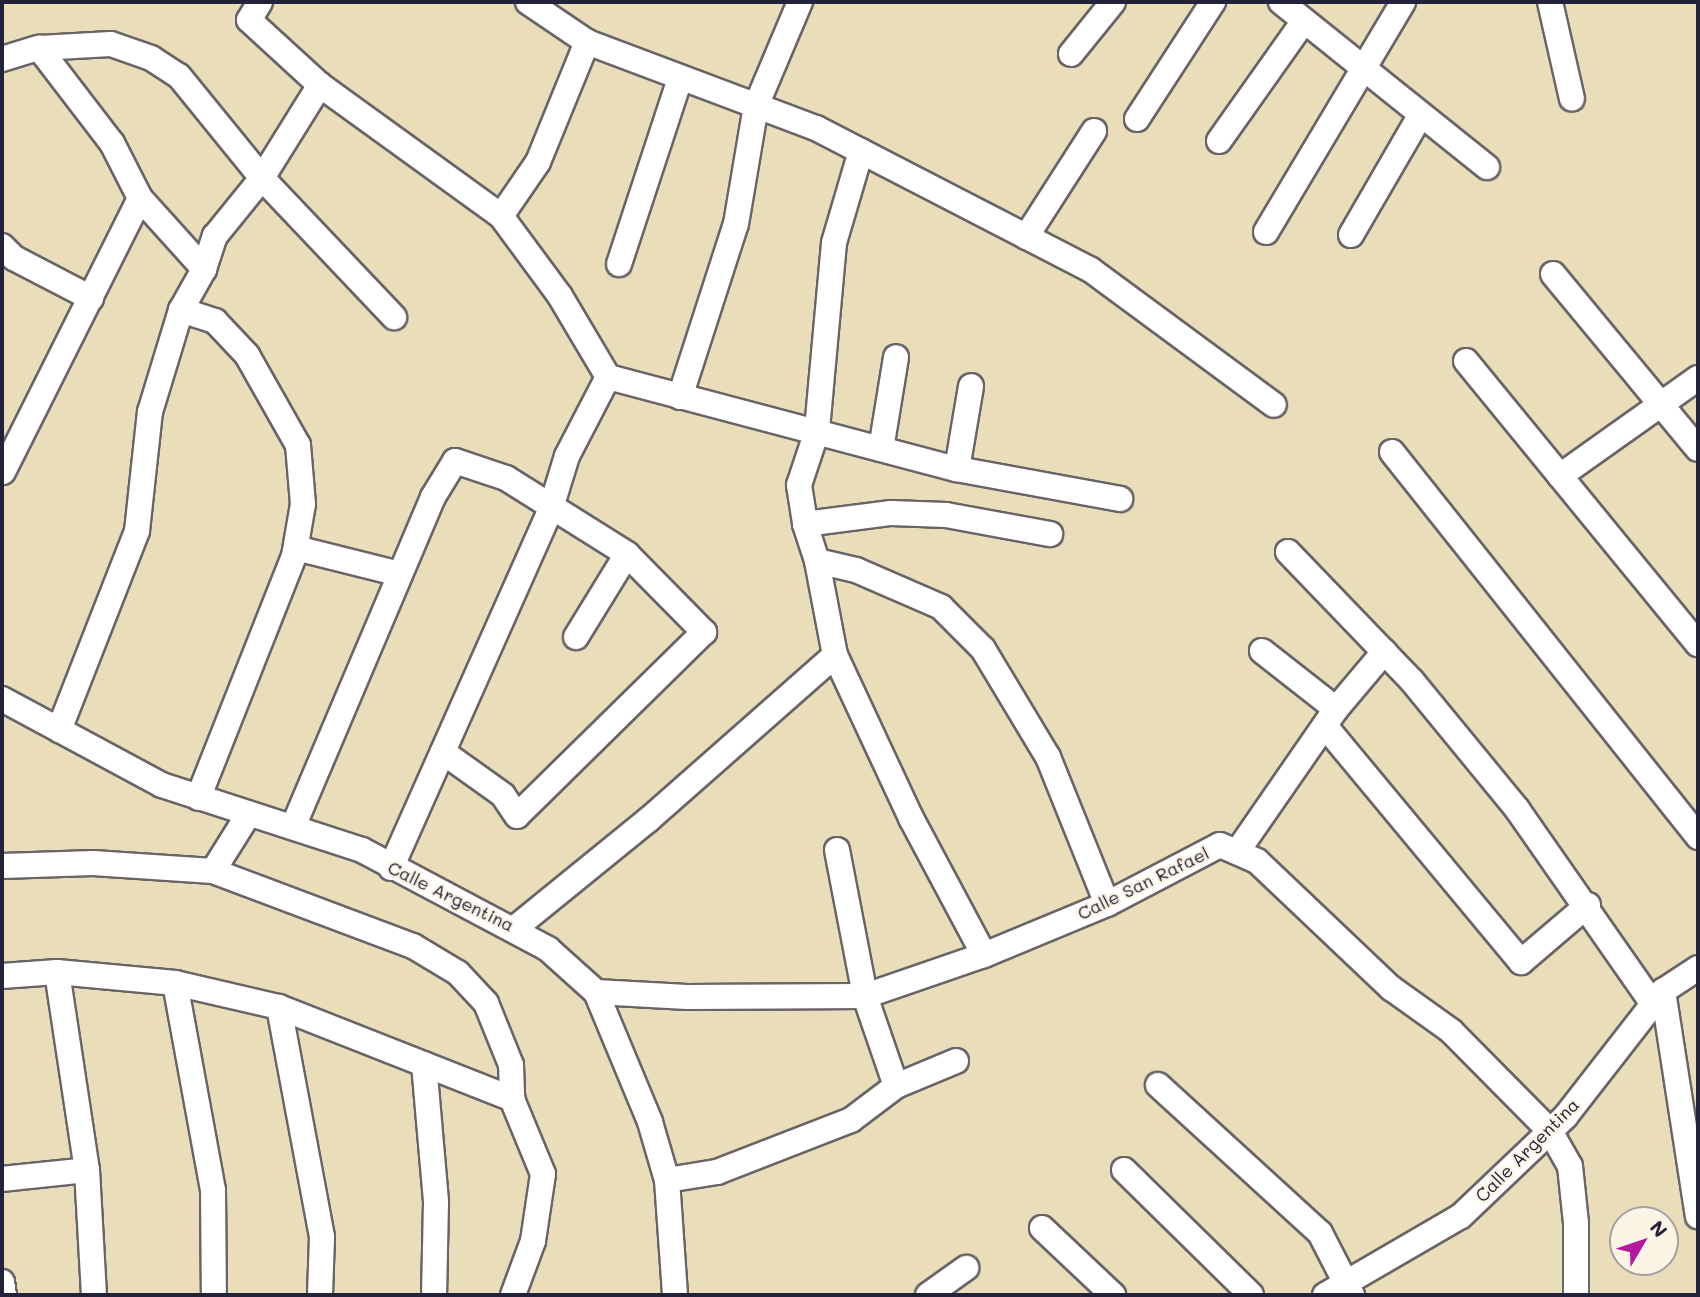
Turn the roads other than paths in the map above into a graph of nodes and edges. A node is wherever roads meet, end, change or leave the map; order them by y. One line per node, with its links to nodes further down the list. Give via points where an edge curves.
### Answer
1 (260, 2): 16 (street, via 249,20)
2 (528, 2): 10 (street)
3 (800, 2): 18 (street)
4 (1113, 2): 12 (street)
5 (1213, 2): 20 (street)
6 (1281, 2): 9 (street)
7 (1403, 2): 14 (street)
8 (1550, 2): 17 (street)
9 (1304, 21): 14 (street); 22 (street)
10 (587, 42): 15 (street); 27 (street, via 538,162)
11 (39, 48): 13 (street); 25 (street, via 111,44 151,58 179,76); 26 (street, via 113,143)
12 (1070, 54)
13 (2, 59)
14 (1363, 67): 19 (street); 28 (street)
15 (680, 78): 18 (street); 32 (street)
16 (320, 85): 25 (street); 27 (street)
17 (1572, 99)
18 (756, 106): 23 (street); 43 (street, via 736,224)
19 (1420, 116): 24 (street); 29 (street)
20 (1138, 119)
21 (1094, 131): 30 (street)
22 (1219, 141)
23 (861, 151): 30 (street); 46 (street, via 834,243)
24 (1486, 167)
25 (262, 177): 33 (street, via 215,236); 37 (street)
26 (140, 198): 33 (street); 35 (street)
27 (501, 216): 40 (street, via 560,296)
28 (1266, 232)
29 (1351, 234)
30 (1026, 237): 45 (street, via 1091,270)
31 (2, 246): 35 (street, via 14,258)
32 (619, 264)
33 (204, 269): 36 (street)
34 (1553, 274): 44 (street)
35 (91, 298): 51 (street)
36 (181, 310): 57 (street, via 215,321 247,355 298,445 303,504); 69 (street, via 150,412 137,531)
37 (394, 317)
38 (896, 358): 47 (street)
39 (1466, 361): 52 (street)
40 (608, 377): 43 (street); 54 (street, via 567,456)
41 (1698, 379): 44 (street)
42 (971, 386): 50 (street)
43 (680, 397): 46 (street)
44 (1664, 404): 48 (street); 52 (street)
45 (1274, 405)
46 (817, 431): 47 (street); 55 (street, via 799,485)
47 (881, 449): 50 (street)
48 (1698, 449)
49 (1392, 452): 74 (street)
50 (957, 469): 53 (street)
51 (3, 472)
52 (1560, 476): 63 (street)
53 (1119, 499)
54 (551, 508): 59 (street); 61 (street, via 506,478 455,461 433,498); 70 (street)
55 (805, 524): 56 (street, via 891,513 946,515); 60 (street)
56 (1050, 534)
57 (296, 548): 61 (street); 71 (street)
58 (1288, 552): 65 (street)
59 (627, 554): 62 (street); 70 (street, via 704,632 517,816 503,795)
60 (817, 561): 66 (street); 80 (street, via 856,570 940,607 983,649 1048,757)
61 (400, 574): 73 (street)
62 (576, 637)
63 (1698, 644)
64 (1262, 651): 68 (street)
65 (1384, 652): 68 (street); 81 (street, via 1517,808)
66 (835, 655): 82 (street, via 648,820); 83 (street, via 911,818)
67 (2, 699): 69 (street, Calle Argentina)
68 (1331, 717): 76 (street); 81 (street, via 1521,962)
69 (59, 730): 71 (street, Calle Argentina, via 162,785)
70 (443, 752): 78 (street)
71 (198, 798): 72 (street, Calle Argentina)
72 (248, 815): 73 (street, Calle Argentina); 79 (street)
73 (293, 827): 78 (street, Calle Argentina, via 362,850)
74 (1698, 837)
75 (838, 850): 89 (street)
76 (1237, 852): 80 (street, Calle San Rafael, via 1220,845); 97 (street, via 1257,861 1391,988 1451,1031)
77 (2, 866): 79 (street, via 93,863)
78 (391, 868): 82 (street, Calle Argentina)
79 (213, 871): 96 (street, via 413,946 458,973 486,1003 511,1065)
80 (1107, 904): 83 (street, Calle San Rafael)
81 (1588, 905): 90 (street)
82 (515, 928): 88 (street, Calle Argentina, via 548,948)
83 (984, 955): 89 (street, Calle San Rafael)
84 (1698, 968): 90 (street, Calle Argentina)
85 (57, 972): 86 (street); 87 (street); 98 (street)
86 (2, 976)
87 (175, 983): 91 (street); 109 (street, via 213,1190)
88 (596, 992): 89 (street, Calle San Rafael, via 687,997); 101 (street, Calle Argentina, via 650,1122)
89 (865, 996): 95 (street)
90 (1658, 997): 97 (street, Calle Argentina); 102 (street)
91 (279, 1007): 93 (street); 110 (street, via 322,1237)
92 (956, 1061): 95 (street)
93 (424, 1064): 96 (street); 111 (street, via 436,1202)
94 (1158, 1085): 106 (street, via 1320,1233)
95 (896, 1086): 101 (street, via 851,1120 718,1172)
96 (512, 1099): 112 (street, via 543,1174 533,1241)
97 (1550, 1131): 106 (street, Calle Argentina, via 1461,1216); 118 (street, via 1570,1166)
98 (87, 1170): 100 (street); 108 (street)
99 (1124, 1170): 116 (street)
100 (2, 1179)
101 (667, 1180): 113 (street, Calle Argentina)
102 (1698, 1216)
103 (1042, 1228): 115 (street)
104 (966, 1268): 114 (street)
105 (2, 1282): 107 (street)
106 (1349, 1289): 117 (street, Calle Argentina)
107 (4, 1295)
108 (94, 1295)
109 (214, 1295)
110 (320, 1295)
111 (434, 1295)
112 (513, 1295)
113 (675, 1295)
114 (928, 1295)
115 (1113, 1295)
116 (1251, 1295)
117 (1325, 1295)
118 (1576, 1295)

